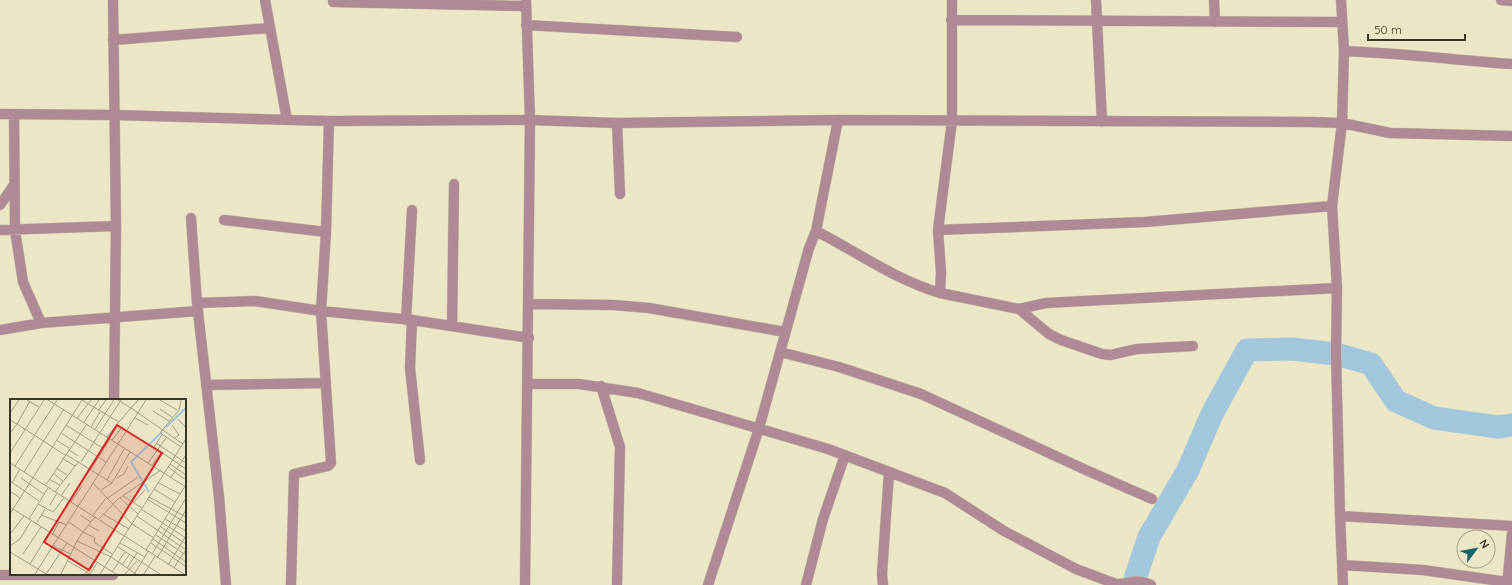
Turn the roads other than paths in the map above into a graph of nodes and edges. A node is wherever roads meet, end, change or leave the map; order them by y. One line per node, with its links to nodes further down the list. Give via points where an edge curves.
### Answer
1 (113, 0): 18 (street)
2 (265, 0): 16 (street)
3 (952, 0): 11 (street)
4 (1096, 0): 12 (street)
5 (1214, 0): 13 (street)
6 (1341, 0): 14 (street)
7 (1501, 0): 8 (street)
8 (1512, 1)
9 (333, 2): 10 (street)
10 (526, 3): 15 (street)
11 (951, 20): 12 (street); 28 (street)
12 (1097, 20): 13 (street); 29 (street)
13 (1215, 22): 14 (street)
14 (1341, 22): 19 (street)
15 (526, 25): 17 (street); 25 (street)
16 (270, 28): 18 (street); 24 (street)
17 (737, 37)
18 (113, 40): 23 (street)
19 (1344, 51): 20 (street); 30 (street)
20 (1512, 64)
21 (0, 114): 22 (street)
22 (14, 114): 23 (street); 34 (street)
23 (114, 115): 24 (street); 41 (street)
24 (287, 120): 27 (street)
25 (530, 120): 27 (street); 31 (street); 49 (street)
26 (838, 120): 28 (street); 31 (street); 45 (street)
27 (329, 121): 46 (street)
28 (952, 121): 29 (street); 44 (street)
29 (1102, 122): 30 (street)
30 (1342, 123): 32 (street, via 1390,133); 37 (street)
31 (617, 124): 35 (street)
32 (1512, 136)
33 (454, 184): 56 (street)
34 (14, 185): 36 (street); 43 (street)
35 (620, 194)
36 (0, 205)
37 (1332, 206): 44 (street, via 1144,222); 47 (street)
38 (412, 210): 54 (street)
39 (191, 218): 50 (street)
40 (224, 220): 46 (street)
41 (116, 226): 43 (street); 53 (street)
42 (0, 230): 43 (street)
43 (15, 230): 55 (street, via 23,282)
44 (938, 230): 48 (street)
45 (816, 231): 48 (street, via 895,275); 58 (street)
46 (326, 232): 52 (street)
47 (1337, 288): 51 (street, via 1046,303); 72 (street)
48 (940, 293): 51 (street)
49 (529, 304): 58 (street, via 649,308); 59 (street)
50 (197, 307): 52 (street, via 255,301); 53 (street); 64 (street)
51 (1019, 309): 60 (street, via 1049,334 1102,354)
52 (321, 312): 54 (street); 62 (street)
53 (115, 319): 55 (street); 66 (street)
54 (409, 320): 56 (street); 69 (street, via 410,368)
55 (41, 323): 57 (street)
56 (452, 326): 59 (street)
57 (0, 330)
58 (785, 332): 61 (street)
59 (529, 338): 63 (street)
60 (1192, 346)
61 (780, 352): 67 (street); 71 (street, via 839,367 921,394)
62 (325, 383): 64 (street); 80 (street, via 331,463 328,466 294,474)
63 (528, 384): 65 (street); 81 (street)
64 (206, 386): 79 (street)
65 (601, 386): 67 (street, via 638,393); 82 (street, via 620,447)
66 (114, 399)
67 (759, 428): 68 (street); 83 (street)
68 (845, 455): 70 (street); 84 (street, via 823,519)
69 (420, 460)
70 (888, 472): 85 (street); 86 (street, via 945,493 1004,532 1076,569 1116,584 1135,581)
71 (1152, 498)
72 (1340, 516): 73 (street); 75 (street)
73 (1512, 526)
74 (1512, 534): 78 (street)
75 (1342, 565): 78 (street, via 1423,570); 87 (street)
76 (0, 575): 77 (street)
77 (113, 578)
78 (1507, 583)
79 (226, 585)
80 (290, 585)
81 (525, 585)
82 (617, 585)
83 (708, 585)
84 (806, 585)
85 (883, 585)
86 (1151, 585)
87 (1343, 585)

